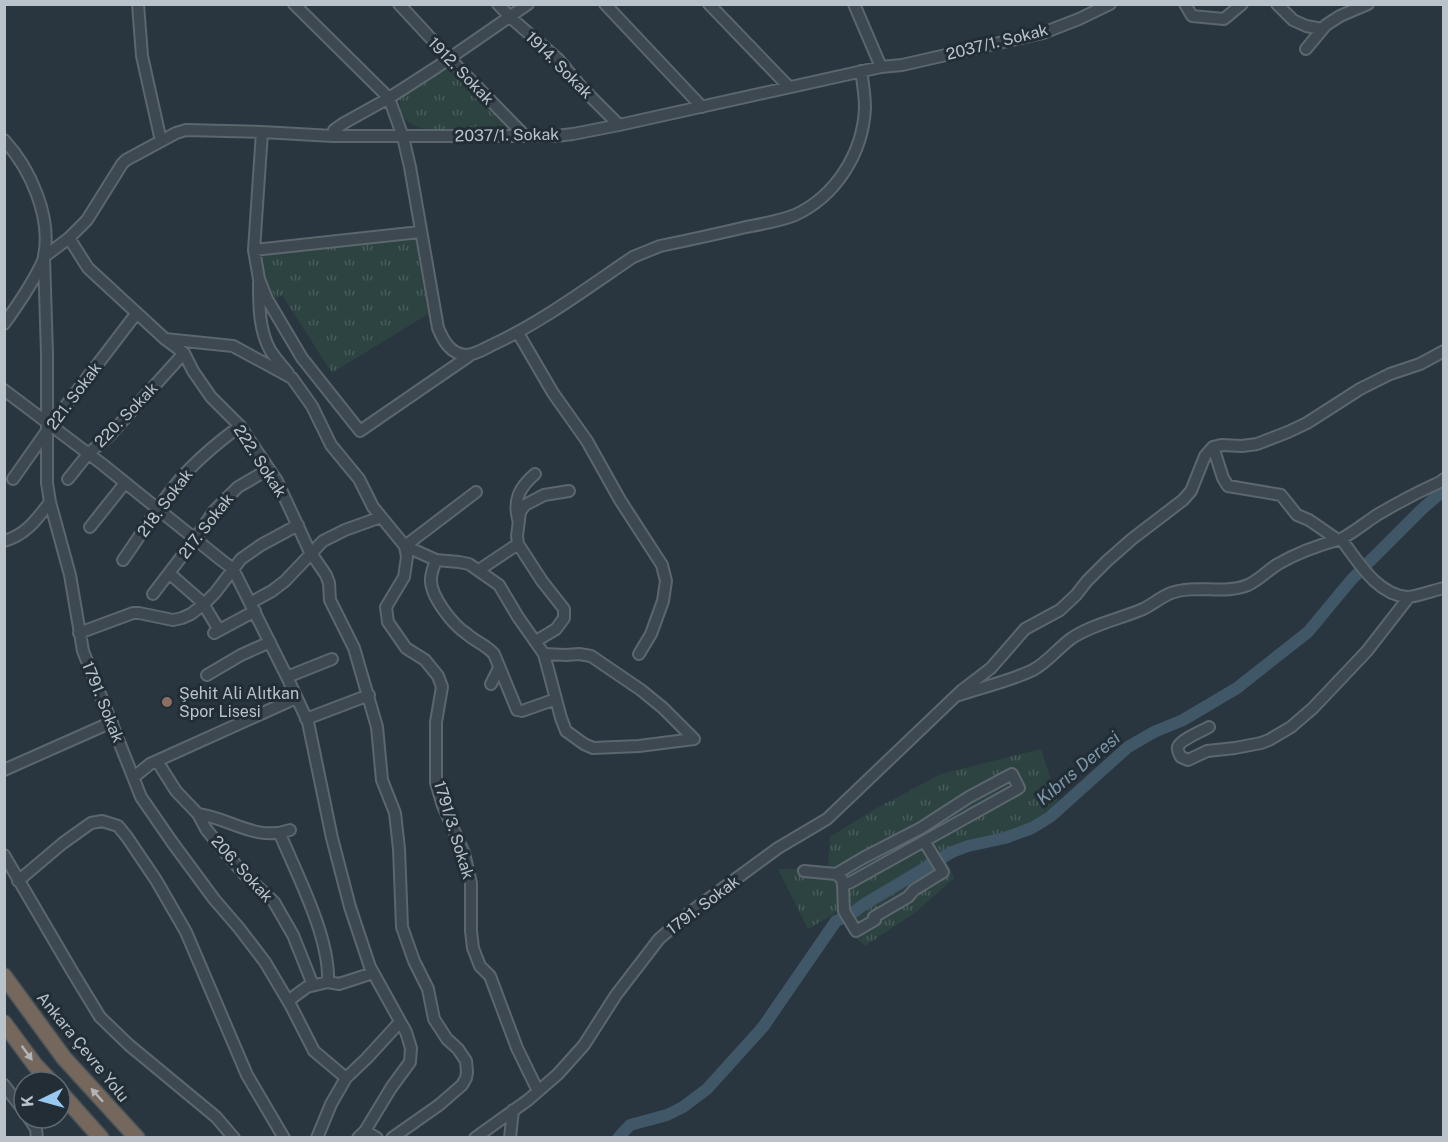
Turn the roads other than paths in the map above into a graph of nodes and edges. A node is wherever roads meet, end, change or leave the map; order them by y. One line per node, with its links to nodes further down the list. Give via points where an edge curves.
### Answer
1 (138, 4): 29 (street, via 142,56)
2 (294, 4): 21 (street)
3 (498, 4): 14 (street, 1914. Sokak)
4 (528, 4): 14 (street)
5 (709, 4): 20 (street)
6 (854, 4): 18 (street)
7 (1110, 4): 18 (street, 2037/1. Sokak, via 1043,33)
8 (1185, 4): 9 (street, via 1192,16 1224,19)
9 (1242, 4)
10 (1277, 4): 15 (street, via 1293,20)
11 (1368, 4): 15 (street)
12 (404, 6): 17 (street, 1912. Sokak)
13 (610, 6): 22 (street)
14 (510, 17): 17 (street); 23 (street, 1914. Sokak, via 558,59)
15 (1322, 29): 16 (street)
16 (1306, 49)
17 (449, 58): 21 (street); 27 (street, 1912. Sokak)
18 (881, 67): 19 (street, 2037/1. Sokak)
19 (861, 71): 20 (street, 2037/1. Sokak); 37 (street, via 865,109 859,141 848,166 824,196 782,219 660,246 633,257)
20 (789, 87): 22 (street, 2037/1. Sokak)
21 (389, 98): 25 (street, via 344,123 334,130); 26 (street)
22 (702, 107): 23 (street, 2037/1. Sokak)
23 (619, 125): 27 (street, 2037/1. Sokak, via 573,134)
24 (262, 132): 25 (street, 2037/1. Sokak); 29 (street, 2037/1. Sokak, via 186,130); 32 (street)
25 (333, 136): 26 (street, 2037/1. Sokak)
26 (403, 136): 27 (street, 2037/1. Sokak); 30 (street)
27 (525, 136)
28 (4, 140): 33 (street, 1791. Sokak, via 29,175 36,193 45,230)
29 (161, 141): 31 (street, 2037/1. Sokak, via 122,164 87,220)
30 (420, 232): 32 (street); 41 (street, via 442,338 454,352)
31 (69, 238): 33 (street); 35 (street, 222. Sokak, via 88,268)
32 (254, 250): 34 (street)
33 (44, 257): 36 (street, 1791. Sokak, via 31,286); 44 (street, 1791. Sokak)
34 (259, 279): 41 (street, via 302,358 360,431); 42 (street, via 263,332 270,350)
35 (136, 314): 38 (street, 222. Sokak); 44 (street, 221. Sokak)
36 (4, 324)
37 (518, 333): 41 (street); 82 (street, via 662,565 666,580 663,600)
38 (165, 339): 40 (street, 222. Sokak); 42 (street, via 233,346)
39 (1443, 351): 46 (street, via 1360,389 1288,432 1257,444)
40 (184, 352): 45 (street, 222. Sokak, via 211,397); 47 (street, 220. Sokak)
41 (472, 354)
42 (292, 378): 58 (street, via 312,406 331,445 359,479)
43 (4, 390): 44 (street)
44 (48, 426): 47 (street); 50 (street, 221. Sokak); 56 (street, 1791. Sokak)
45 (240, 426): 48 (street, 222. Sokak); 57 (street, 218. Sokak, via 199,460)
46 (1213, 447): 63 (street, via 1228,486 1281,495 1298,515); 89 (street, 1791. Sokak, via 1183,500 1107,561 1060,610 1025,629 991,668)
47 (88, 454): 51 (street, 220. Sokak); 53 (street)
48 (269, 469): 60 (street, 222. Sokak); 62 (street, 217. Sokak, via 238,487 214,510)
49 (535, 474): 59 (street, via 519,492 515,507)
50 (14, 479)
51 (68, 479)
52 (1443, 479): 63 (street)
53 (125, 483): 57 (street); 61 (street)
54 (569, 491): 59 (street, via 544,495 525,505)
55 (476, 492): 66 (street)
56 (50, 502): 64 (street, via 32,526); 78 (street, 1791. Sokak, via 70,575)
57 (158, 510): 62 (street); 69 (street, 218. Sokak)
58 (381, 517): 66 (street); 67 (street, via 323,541)
59 (518, 522): 65 (street)
60 (298, 525): 67 (street, 222. Sokak); 70 (street, via 261,545)
61 (90, 526)
62 (195, 539): 70 (street); 72 (street, 217. Sokak)
63 (1339, 539): 75 (street, via 1371,578); 89 (street, via 1290,557 1247,585 1170,594 1144,609 1071,638 1034,669)
64 (4, 541)
65 (518, 544): 71 (street); 79 (street, via 564,609 564,618 556,629)
66 (405, 546): 68 (street); 114 (street, 1791/3. Sokak, via 404,577 386,607 388,622 406,648 438,676 442,687 436,722 436,783 471,883 473,948 480,966 490,976)
67 (311, 553): 77 (street, via 285,581); 88 (street, 222. Sokak, via 326,575 330,600 354,648)
68 (436, 560): 71 (street, via 469,564); 84 (street, via 431,578 439,602 456,627 494,654)
69 (123, 561)
70 (233, 569): 76 (street); 77 (street)
71 (479, 570): 79 (street, via 499,585)
72 (169, 573): 74 (street, 217. Sokak); 76 (street)
73 (1443, 588): 75 (street)
74 (153, 594)
75 (1408, 597): 94 (street, via 1367,651 1291,727 1261,743 1213,749 1188,760 1180,757 1179,745)
76 (204, 604): 77 (street, via 216,632); 78 (street, via 179,619 133,613)
77 (252, 607): 80 (street)
78 (79, 633): 93 (street, 1791. Sokak)
79 (536, 641): 81 (street)
80 (270, 642): 85 (street); 86 (street)
81 (544, 654): 91 (street); 91 (street, via 591,656 663,708 694,739 594,748 566,731)
82 (639, 654)
83 (332, 659): 86 (street)
84 (500, 668): 87 (street); 91 (street, via 517,710)
85 (207, 675)
86 (287, 677): 90 (street)
87 (491, 684)
88 (369, 695): 92 (street); 124 (street, via 377,727 382,780 395,813 402,927 428,989 434,1019 466,1060 467,1072 462,1085 439,1105)
89 (956, 696): 114 (street, 1791. Sokak, via 827,819 778,848 659,939 584,1045)
90 (296, 698): 92 (street); 95 (street)
91 (556, 699)
92 (306, 719): 105 (street, via 350,907)
93 (112, 722): 96 (street); 97 (street, 1791. Sokak)
94 (1209, 727)
95 (157, 761): 97 (street); 98 (street, 206. Sokak, via 176,791)
96 (4, 770)
97 (134, 777): 109 (street, 1791. Sokak, via 141,797 265,962)
98 (198, 814): 107 (street, via 247,830 272,835 285,832 325,949); 108 (street, 206. Sokak, via 223,850 274,902)
99 (924, 841): 102 (street, via 1019,788 1012,774); 104 (street); 104 (street, via 943,872 856,931 847,916)
100 (4, 855): 103 (street)
101 (804, 871): 102 (street)
102 (836, 874): 104 (street)
103 (18, 881): 120 (street, via 100,1017); 121 (street, via 91,823 102,821 118,826 186,932 247,1075)
104 (843, 885)
105 (373, 973): 107 (street, via 339,984); 110 (street)
106 (4, 976): 119 (highway, Ankara Çevre Yolu, one-way to 106, via 64,1058)
107 (328, 982): 108 (street)
108 (314, 985): 109 (street)
109 (288, 1001): 113 (street, 1791. Sokak, via 314,1051)
110 (400, 1022): 113 (street); 117 (street, via 411,1048 410,1062)
111 (4, 1023): 112 (highway, one-way to 112)
112 (40, 1070)
113 (346, 1078): 122 (street)
114 (538, 1091): 116 (street, 1791. Sokak)
115 (72, 1105): 118 (highway)
116 (513, 1110): 125 (street, 1791. Sokak); 126 (street)
117 (361, 1134): 123 (street)
118 (101, 1137)
119 (137, 1137)
120 (234, 1137)
121 (284, 1137)
122 (317, 1137)
123 (377, 1137)
124 (392, 1137)
125 (475, 1137)
126 (510, 1137)

